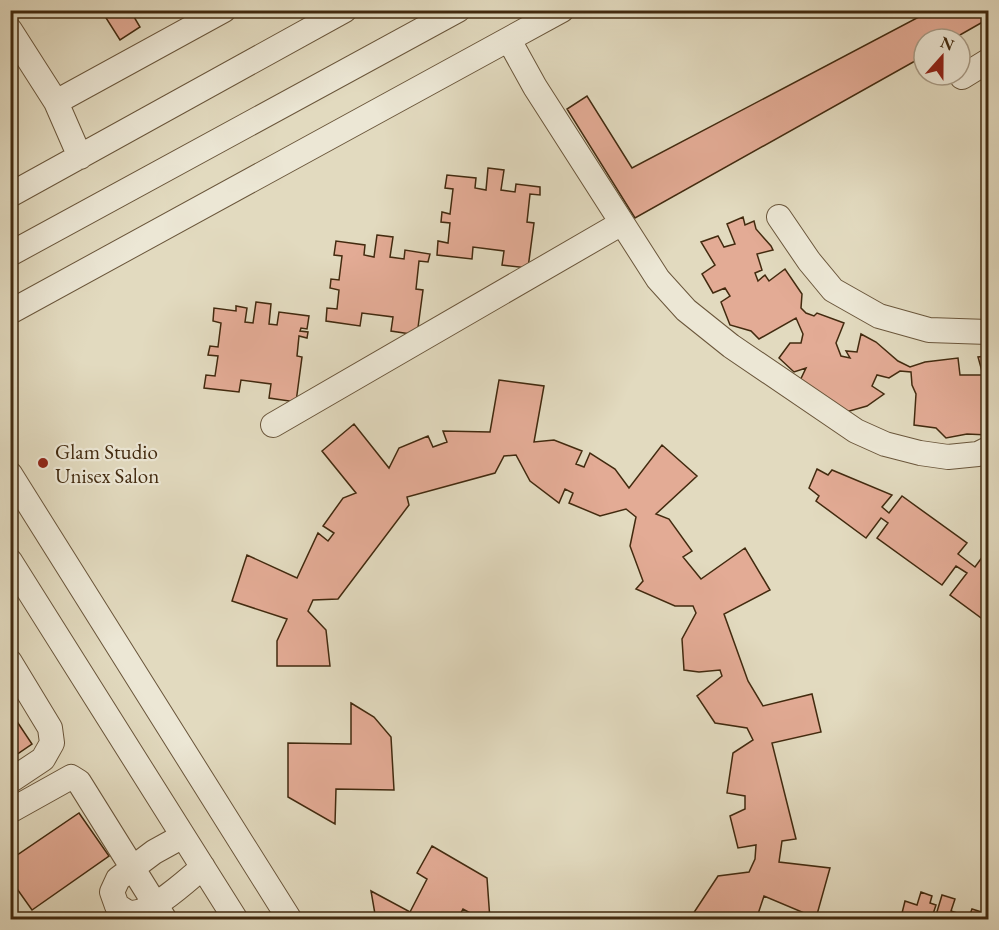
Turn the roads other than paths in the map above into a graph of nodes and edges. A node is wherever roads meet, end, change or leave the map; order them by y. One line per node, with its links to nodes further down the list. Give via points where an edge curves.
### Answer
1 (224, 10): 9 (street)
2 (345, 10): 10 (street)
3 (458, 10): 14 (street)
4 (562, 10): 6 (street)
5 (10, 30): 9 (street)
6 (508, 39): 13 (street); 15 (street)
7 (988, 61): 8 (street)
8 (972, 71)
9 (56, 102): 10 (street)
10 (80, 157): 11 (street)
11 (10, 195)
12 (779, 217): 16 (street, via 833,290 879,316 928,330)
13 (622, 223): 17 (street); 18 (street, via 658,279 686,310 731,346 856,431 885,444 948,457)
14 (10, 254)
15 (10, 312)
16 (988, 332)
17 (273, 425)
18 (988, 449)
19 (10, 474): 29 (street)
20 (14, 574): 24 (street)
21 (10, 662): 22 (street, via 50,728 52,743 43,759)
22 (10, 781)
23 (10, 811): 26 (street, via 71,777 79,782)
24 (183, 836): 25 (street); 26 (street)
25 (203, 867): 27 (street); 28 (street)
26 (133, 868): 27 (street); 27 (street, via 118,879 112,892 117,906 129,913)
27 (160, 912)
28 (236, 920)
29 (290, 920)

